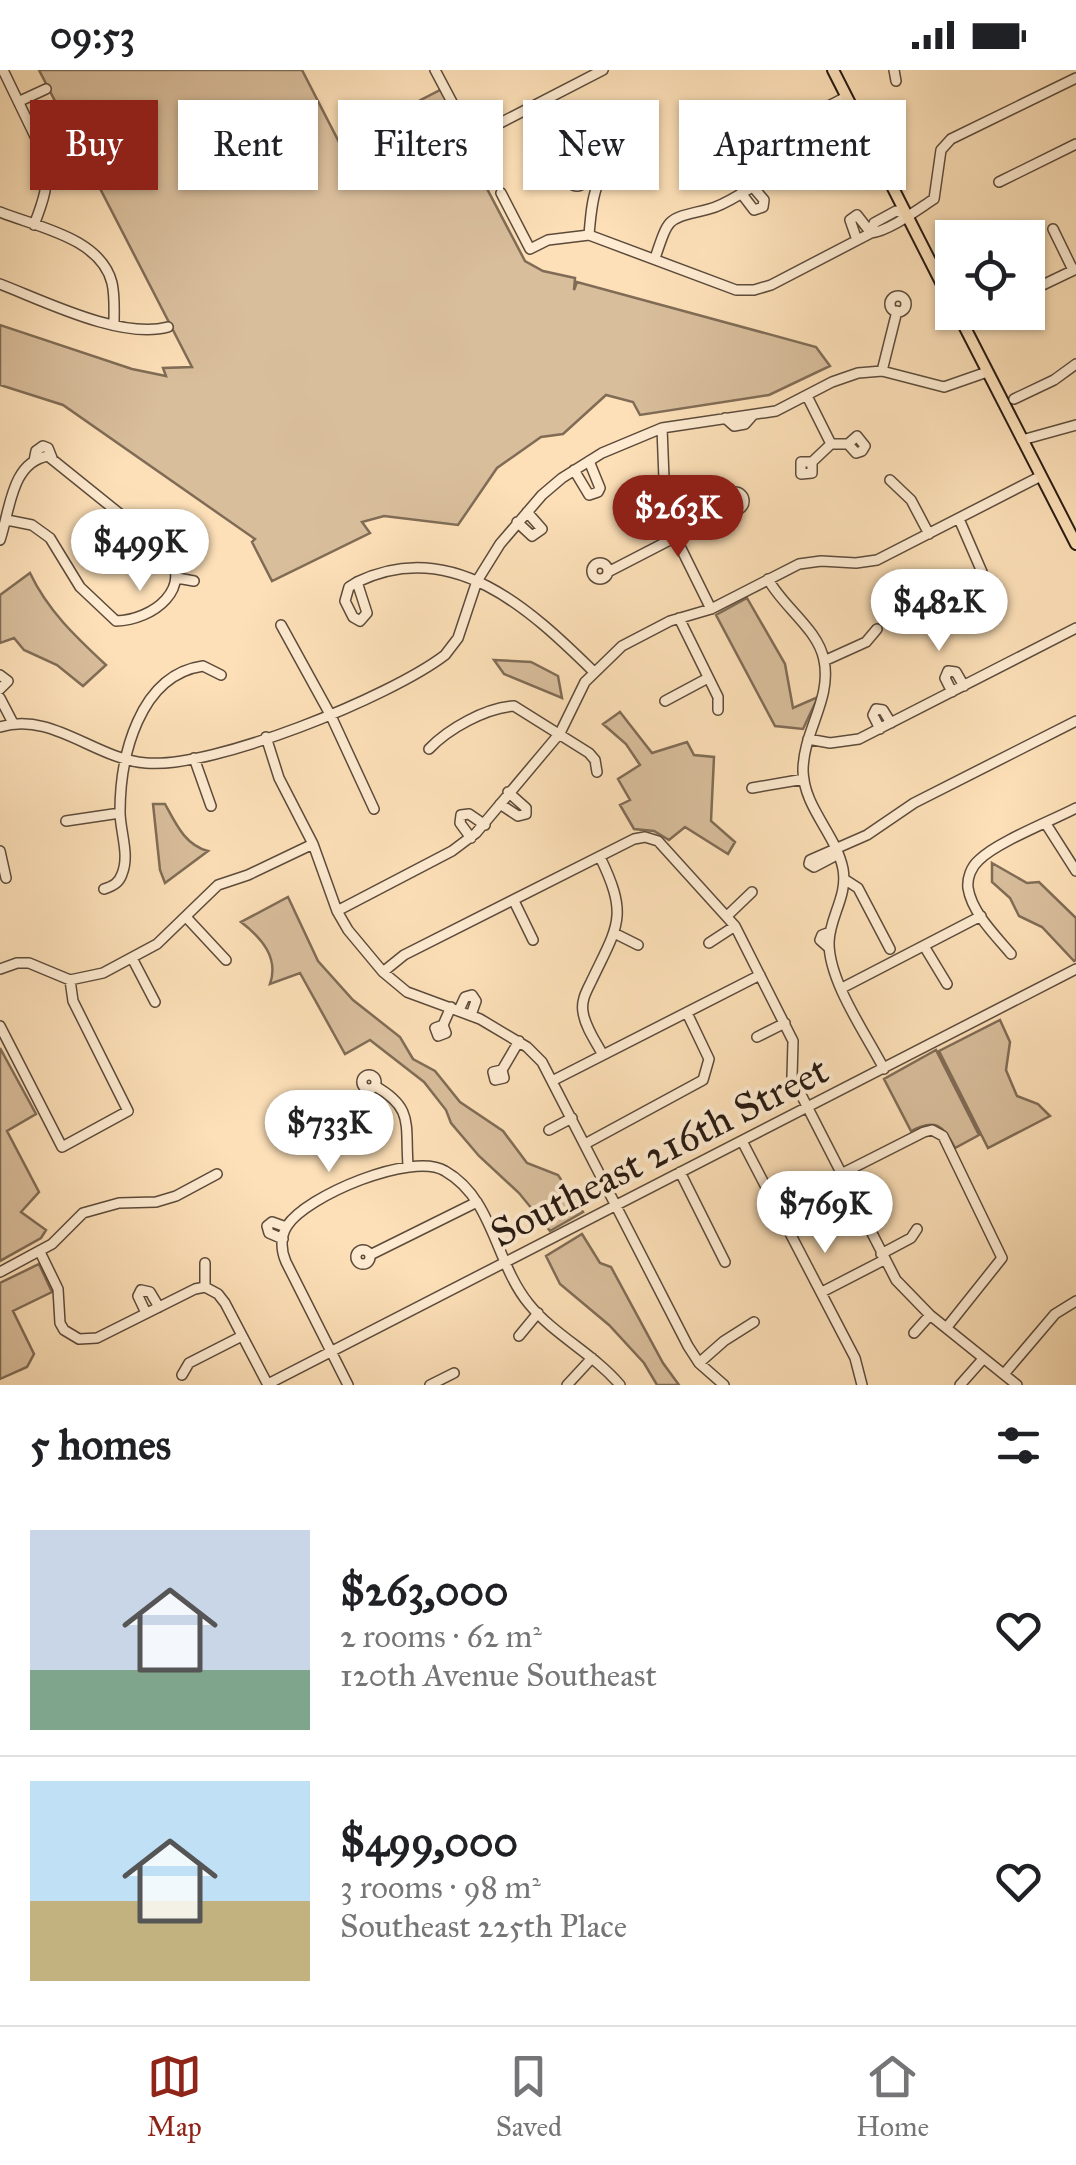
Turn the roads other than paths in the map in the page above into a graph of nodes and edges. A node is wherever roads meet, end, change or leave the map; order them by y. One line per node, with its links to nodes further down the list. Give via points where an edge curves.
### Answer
1 (4, 70): 11 (street)
2 (435, 70): 3 (street, via 471,138)
3 (603, 70)
4 (833, 70): 9 (main road)
5 (894, 70): 7 (street)
6 (1076, 78): 18 (street, via 951,139 942,150 936,195)
7 (896, 82)
8 (46, 89): 11 (street)
9 (846, 97): 10 (street); 18 (main road)
10 (840, 100)
11 (20, 102): 19 (street, via 48,169)
12 (1076, 144): 13 (street)
13 (999, 182)
14 (589, 190): 22 (street)
15 (501, 192): 22 (street, via 530,248)
16 (742, 193): 24 (street, via 672,220)
17 (0, 212): 19 (street)
18 (906, 214): 21 (street, via 896,211 874,222); 26 (main road)
19 (34, 225): 30 (street, via 99,258 113,286)
20 (1053, 229): 25 (street)
21 (870, 233): 23 (street); 23 (street, via 855,215 850,224)
22 (589, 235): 24 (street)
23 (857, 240): 24 (street, via 754,290 727,289)
24 (655, 258)
25 (1075, 269): 28 (street)
26 (935, 271)
27 (0, 284): 30 (street)
28 (1045, 284)
29 (897, 311): 34 (street)
30 (114, 324): 31 (street)
31 (168, 328)
32 (966, 330): 35 (main road)
33 (1076, 364): 37 (street)
34 (882, 371): 35 (street, via 944,387); 36 (street, via 858,373)
35 (987, 372): 40 (main road)
36 (807, 396): 39 (street, via 776,411); 41 (street)
37 (1014, 398)
38 (1076, 425): 40 (street)
39 (662, 428): 43 (street); 54 (street, via 665,504)
40 (1022, 440): 46 (main road)
41 (831, 444): 42 (street); 44 (street)
42 (848, 444)
43 (589, 461): 45 (street); 45 (street, via 598,492 589,495)
44 (812, 462)
45 (574, 470): 49 (street)
46 (1041, 476): 50 (street); 56 (main road)
47 (890, 480): 53 (street, via 911,500)
48 (730, 509): 54 (street)
49 (526, 512): 52 (street); 52 (street, via 542,530 532,536)
50 (959, 519): 53 (street); 63 (street, via 982,577)
51 (7, 520): 55 (street); 58 (street, via 50,538 80,587 116,621 166,602); 58 (street, via 13,487 43,458 172,559)
52 (516, 522): 61 (street)
53 (929, 534): 59 (street, via 877,560 810,562)
54 (676, 538): 57 (street); 64 (street)
55 (0, 540)
56 (1076, 544)
57 (608, 572)
58 (177, 578): 60 (street)
59 (768, 579): 64 (street); 69 (street, via 817,641)
60 (194, 581)
61 (477, 581): 62 (street, via 394,568); 70 (street, via 537,617); 80 (street, via 458,638 445,655)
62 (356, 582)
63 (947, 600)
64 (711, 608): 65 (street)
65 (679, 618): 70 (street, via 622,646); 73 (street)
66 (281, 625): 80 (street)
67 (877, 628): 69 (street, via 866,642)
68 (1076, 628): 74 (street)
69 (824, 660): 88 (street, via 826,689)
70 (594, 672): 86 (street)
71 (221, 674): 91 (street, via 203,666 170,678 140,716)
72 (0, 675): 75 (street, via 8,680)
73 (708, 678): 78 (street); 79 (street)
74 (964, 686): 76 (street); 76 (street, via 956,672 948,672 944,678)
75 (0, 689)
76 (952, 692): 83 (street)
77 (0, 698): 82 (street)
78 (666, 701)
79 (718, 710)
80 (331, 716): 87 (street); 99 (street)
81 (1076, 721): 106 (street)
82 (13, 723): 84 (street); 91 (street, via 49,728)
83 (891, 723): 85 (street); 85 (street, via 876,709)
84 (0, 727)
85 (880, 729): 88 (street, via 850,742)
86 (560, 733): 89 (street, via 507,706); 92 (street, via 593,756); 95 (street)
87 (266, 737): 90 (street); 105 (street)
88 (808, 739): 93 (street)
89 (429, 749)
90 (194, 758): 91 (street); 97 (street)
91 (126, 759): 100 (street)
92 (598, 772)
93 (804, 779): 94 (street); 106 (street)
94 (752, 788)
95 (508, 792): 96 (street); 96 (street, via 526,814)
96 (500, 804): 102 (street)
97 (211, 806)
98 (1076, 808): 103 (street)
99 (374, 809)
100 (120, 813): 101 (street); 112 (street, via 124,871)
101 (66, 821)
102 (485, 824): 104 (street); 104 (street, via 460,815)
103 (1046, 824): 109 (street); 117 (street, via 982,857 970,875 969,893)
104 (470, 838): 115 (street)
105 (312, 844): 115 (street); 118 (street, via 218,884)
106 (836, 850): 111 (street)
107 (0, 851): 110 (street)
108 (600, 857): 114 (street); 116 (street, via 652,838); 120 (street, via 617,895)
109 (1076, 870)
110 (6, 878)
111 (844, 879): 125 (street, via 858,888); 135 (street, via 829,948)
112 (104, 889)
113 (752, 892): 116 (street)
114 (514, 901): 121 (street); 131 (street)
115 (337, 911): 131 (street)
116 (727, 916): 119 (street)
117 (981, 916): 124 (street); 126 (street)
118 (186, 917): 127 (street); 128 (street)
119 (735, 926): 122 (street); 132 (street)
120 (614, 933): 123 (street); 145 (street, via 582,1004)
121 (533, 940)
122 (709, 943)
123 (638, 945)
124 (924, 946): 134 (street); 135 (street)
125 (890, 949)
126 (1011, 954)
127 (132, 958): 133 (street); 136 (street)
128 (226, 960)
129 (1076, 969): 146 (street, Southeast 216th Street)
130 (0, 970): 133 (street, via 29,963)
131 (382, 972): 137 (street, via 408,992)
132 (760, 975): 138 (street); 140 (street)
133 (70, 980): 142 (street, via 72,1001 128,1111 62,1147)
134 (947, 984)
135 (842, 988): 146 (street)
136 (156, 1002)
137 (455, 1008): 139 (street); 139 (street, via 472,995); 141 (street)
138 (686, 1013): 145 (street); 154 (street, via 707,1052 706,1075 691,1090)
139 (471, 1015): 144 (street)
140 (785, 1022): 143 (street); 150 (street, via 794,1046 790,1071)
141 (443, 1025)
142 (0, 1026)
143 (757, 1037)
144 (519, 1041): 147 (street); 148 (street)
145 (603, 1055): 148 (street)
146 (884, 1069): 150 (street, Southeast 216th Street)
147 (502, 1070)
148 (554, 1080): 151 (street)
149 (375, 1086): 155 (street, via 402,1107)
150 (808, 1108): 153 (street, Southeast 216th Street); 158 (street)
151 (572, 1118): 152 (street); 154 (street)
152 (549, 1130)
153 (742, 1141): 156 (street, Southeast 216th Street); 170 (street)
154 (585, 1144): 160 (street)
155 (408, 1166): 159 (street, via 446,1172); 181 (street, via 386,1169 302,1210 284,1233 286,1262)
156 (680, 1172): 160 (street, Southeast 216th Street); 165 (street)
157 (216, 1174): 162 (street, via 156,1202 83,1212)
158 (841, 1174): 164 (street); 177 (street, via 924,1132 945,1140 1002,1258)
159 (476, 1202): 163 (street); 167 (street)
160 (617, 1205): 167 (street, Southeast 216th Street); 184 (street)
161 (916, 1229): 164 (street)
162 (40, 1252): 168 (street); 174 (street, via 71,1336 88,1340)
163 (370, 1255)
164 (882, 1257): 170 (street); 175 (street, via 901,1288)
165 (725, 1262)
166 (204, 1263): 169 (street)
167 (506, 1263): 173 (street); 181 (street, Southeast 216th Street)
168 (0, 1272)
169 (205, 1287): 172 (street); 179 (street, via 225,1303)
170 (822, 1292): 194 (street)
171 (1076, 1301): 186 (street, via 1055,1314)
172 (158, 1307): 174 (street); 174 (street, via 141,1290)
173 (538, 1313): 180 (street); 182 (street)
174 (146, 1314)
175 (930, 1315): 177 (street); 178 (street)
176 (754, 1322): 184 (street)
177 (947, 1327): 183 (street)
178 (914, 1333)
179 (242, 1336): 187 (street, via 189,1363); 188 (street)
180 (519, 1336)
181 (331, 1352): 188 (street, Southeast 216th Street); 189 (street)
182 (592, 1358): 191 (street); 192 (street)
183 (983, 1359): 186 (street); 195 (street)
184 (699, 1363): 193 (street)
185 (454, 1373): 190 (street)
186 (1004, 1374): 196 (street)
187 (182, 1375)
188 (268, 1385)
189 (348, 1385)
190 (430, 1385)
191 (567, 1385)
192 (620, 1385)
193 (724, 1385)
194 (862, 1385)
195 (960, 1385)
196 (1016, 1385)

